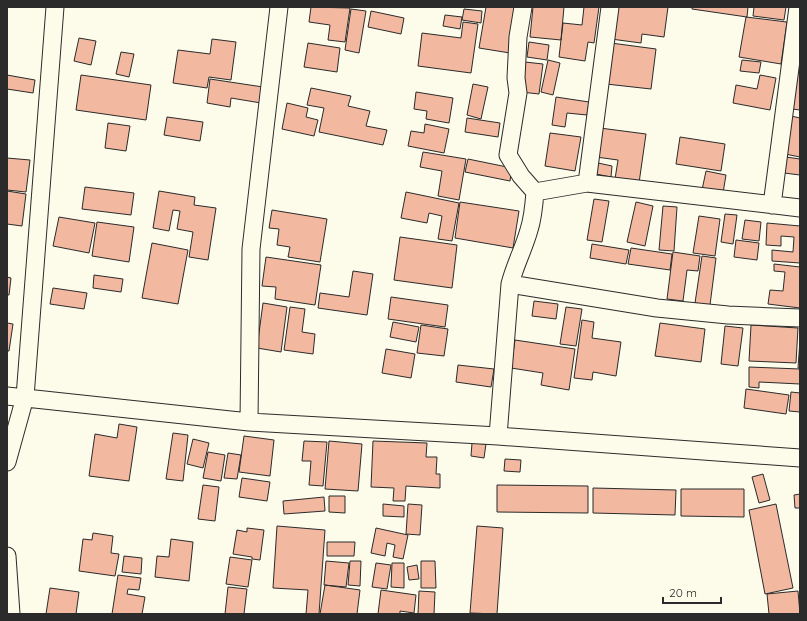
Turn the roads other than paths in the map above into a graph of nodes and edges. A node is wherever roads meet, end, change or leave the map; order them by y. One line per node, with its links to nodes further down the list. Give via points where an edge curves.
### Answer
1 (55, 7): 13 (street)
2 (279, 7): 14 (street, via 251,249)
3 (523, 7): 7 (street, via 518,37 518,93 508,155)
4 (610, 7): 6 (street)
5 (798, 7): 8 (street)
6 (587, 183): 7 (street); 8 (street)
7 (535, 192): 10 (street, via 529,230)
8 (772, 205): 9 (street)
9 (800, 208)
10 (510, 284): 11 (street, via 657,308 728,315); 15 (street)
11 (800, 318)
12 (7, 396): 13 (street)
13 (25, 397): 14 (street); 17 (street)
14 (249, 422): 15 (street)
15 (498, 436): 16 (street)
16 (800, 458)
17 (7, 462)
18 (7, 556): 19 (street)
19 (11, 614)

